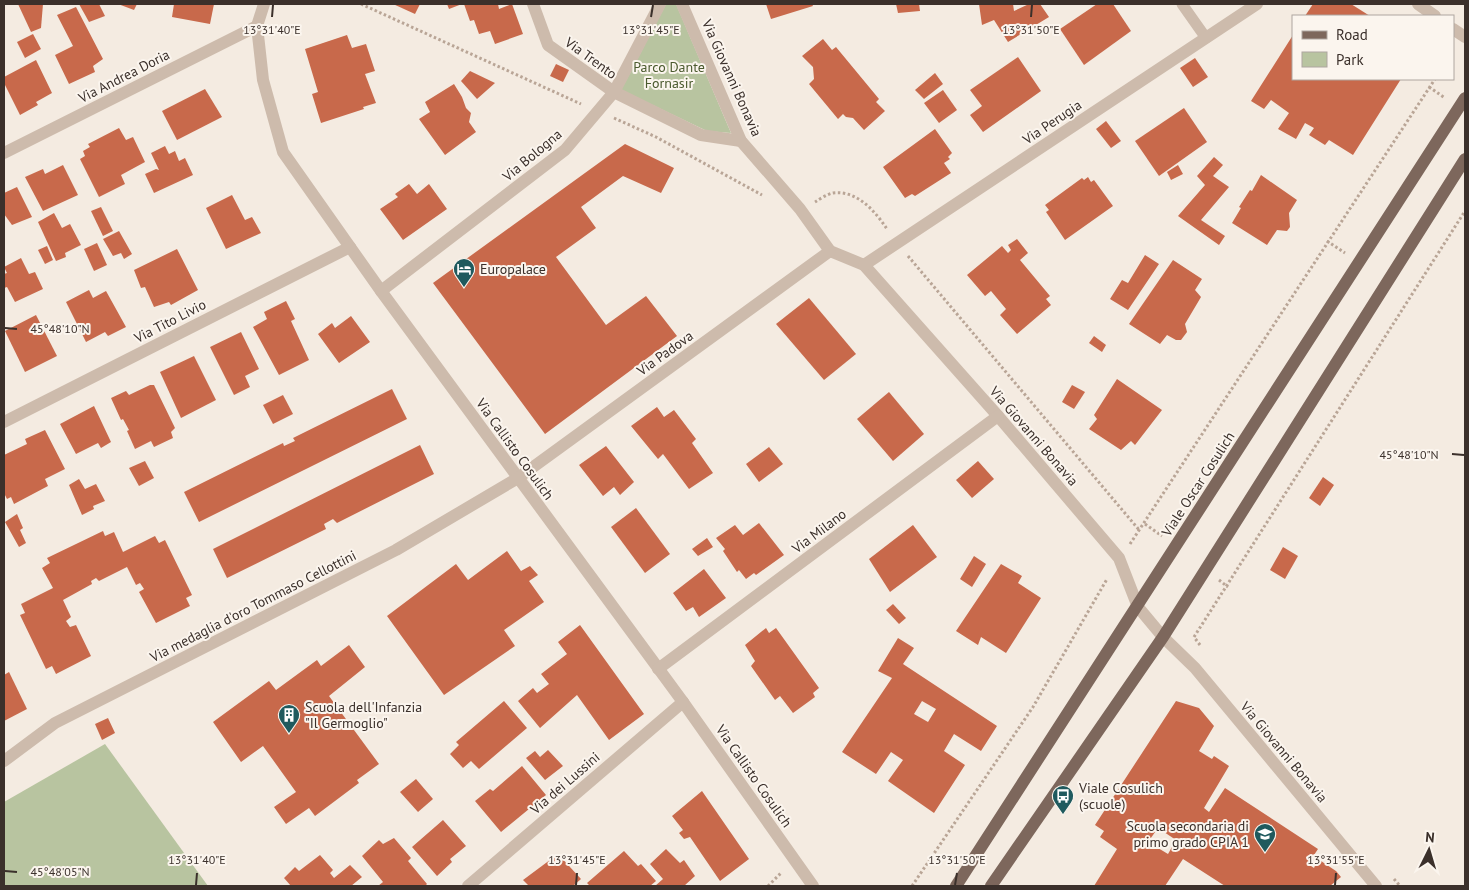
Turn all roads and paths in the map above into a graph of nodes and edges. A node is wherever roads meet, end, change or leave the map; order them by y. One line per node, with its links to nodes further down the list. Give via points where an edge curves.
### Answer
1 (264, 4): 10 (street, Via Callisto Cosulich)
2 (361, 4): 17 (path)
3 (533, 4): 15 (street, Via Trento, via 548,45)
4 (660, 4): 15 (street, Via Bologna)
5 (682, 4): 18 (street, Via Giovanni Bonavia)
6 (1182, 4): 13 (lane)
7 (1257, 4): 13 (street, Via Perugia)
8 (1418, 4): 9 (street)
9 (1434, 15)
10 (258, 26): 19 (street, Via Andrea Doria); 25 (street, Via Callisto Cosulich, via 263,80 283,152)
11 (1454, 30): 12 (street)
12 (1465, 37)
13 (1206, 38): 24 (street, Via Perugia)
14 (1434, 80): 32 (path, via 1226,394)
15 (614, 92): 17 (street, Via Bologna); 18 (street, Via Trento, via 701,136)
16 (1465, 98): 34 (main road, Viale Oscar Cosulich)
17 (598, 111): 21 (path, via 656,137); 28 (street, Via Bologna, via 565,150)
18 (741, 141): 22 (street, Via Giovanni Bonavia)
19 (4, 153)
20 (1465, 160): 35 (main road)
21 (764, 196)
22 (800, 210): 24 (path, via 832,193 852,195 877,215); 26 (street, Via Giovanni Bonavia)
23 (1465, 211): 36 (path, via 1194,637)
24 (897, 243): 27 (street, Via Perugia); 32 (path)
25 (350, 247): 28 (street, Via Callisto Cosulich); 30 (street, Via Tito Livio)
26 (830, 251): 27 (street, Via Giovanni Bonavia); 31 (street, Via Padova)
27 (864, 265): 29 (street, Via Giovanni Bonavia)
28 (381, 291): 31 (street, Via Callisto Cosulich)
29 (998, 416): 33 (street, Via Giovanni Bonavia); 37 (street, Via Milano)
30 (4, 422)
31 (518, 478): 37 (street, Via Callisto Cosulich); 39 (street, Via medaglia d'oro Tommaso Cellottini, via 396,550 55,723)
32 (1140, 531): 33 (path)
33 (1119, 558): 34 (street, Via Giovanni Bonavia); 43 (path, via 1033,707)
34 (1138, 607): 35 (street, Via Giovanni Bonavia); 44 (main road, Viale Oscar Cosulich)
35 (1163, 637): 45 (main road); 46 (street, Via Giovanni Bonavia, via 1194,668)
36 (1204, 650)
37 (658, 669): 38 (street, Via Callisto Cosulich)
38 (683, 702): 41 (street, Via dei Lussini); 42 (street, Via Callisto Cosulich)
39 (4, 761)
40 (1393, 879): 47 (path)
41 (468, 886)
42 (813, 886)
43 (912, 886)
44 (956, 886)
45 (991, 886)
46 (1376, 886)
47 (1400, 886)

